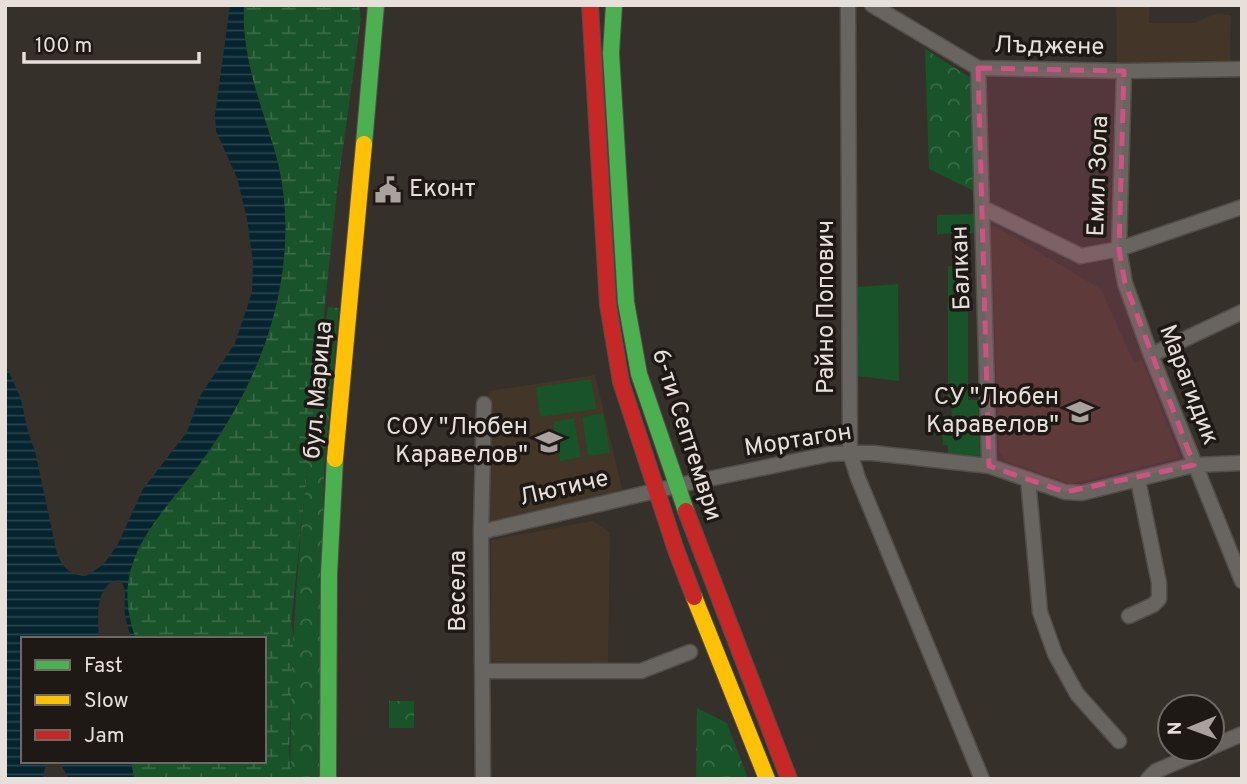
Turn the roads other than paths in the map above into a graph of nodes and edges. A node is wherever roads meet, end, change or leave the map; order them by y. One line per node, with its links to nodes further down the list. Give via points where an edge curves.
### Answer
1 (590, 5): 23 (main road, 6-ти Септември, via 610,320 621,382)
2 (614, 5): 22 (main road, 6-ти Септември, via 611,68 626,308 639,374)
3 (848, 5): 16 (street, Райно Попович)
4 (872, 5): 6 (street, Лъджене)
5 (376, 9): 31 (main road, бул. Марица, via 335,464)
6 (978, 68): 8 (street, Лъджене); 10 (street, Балкан)
7 (1242, 69): 8 (street, Лъджене)
8 (1124, 71): 11 (street, Емил Зола)
9 (1242, 206): 11 (street)
10 (984, 208): 11 (street, via 1081,256); 19 (street, Балкан)
11 (1119, 249): 12 (street, Емил Зола)
12 (1125, 283): 14 (street, Марагидик)
13 (1242, 312): 14 (street)
14 (1151, 355): 18 (street, Марагидик)
15 (484, 404): 24 (street, Весела)
16 (850, 453): 19 (street, Мортагон); 22 (street, Мортагон); 35 (street, Райно Попович)
17 (1242, 463): 18 (street, Мортагон)
18 (1194, 465): 21 (street, Мортагон); 25 (street, Марагидик)
19 (989, 466): 20 (street, Мортагон)
20 (1028, 479): 21 (street, Мортагон, via 1082,493); 29 (street, via 1040,612 1077,695)
21 (1138, 480): 26 (street, via 1159,599)
22 (676, 486): 23 (street, Мортагон); 34 (main road, 6-ти Септември)
23 (656, 491): 24 (street, Лютиче); 33 (main road, 6-ти Септември)
24 (481, 532): 28 (street, Весела)
25 (1242, 581)
26 (1129, 616)
27 (690, 652): 28 (street, via 640,671)
28 (483, 671): 32 (street, Весела)
29 (1119, 741)
30 (1175, 763): 36 (street)
31 (328, 779)
32 (483, 779)
33 (767, 779)
34 (789, 779)
35 (982, 779)
36 (1148, 779)

